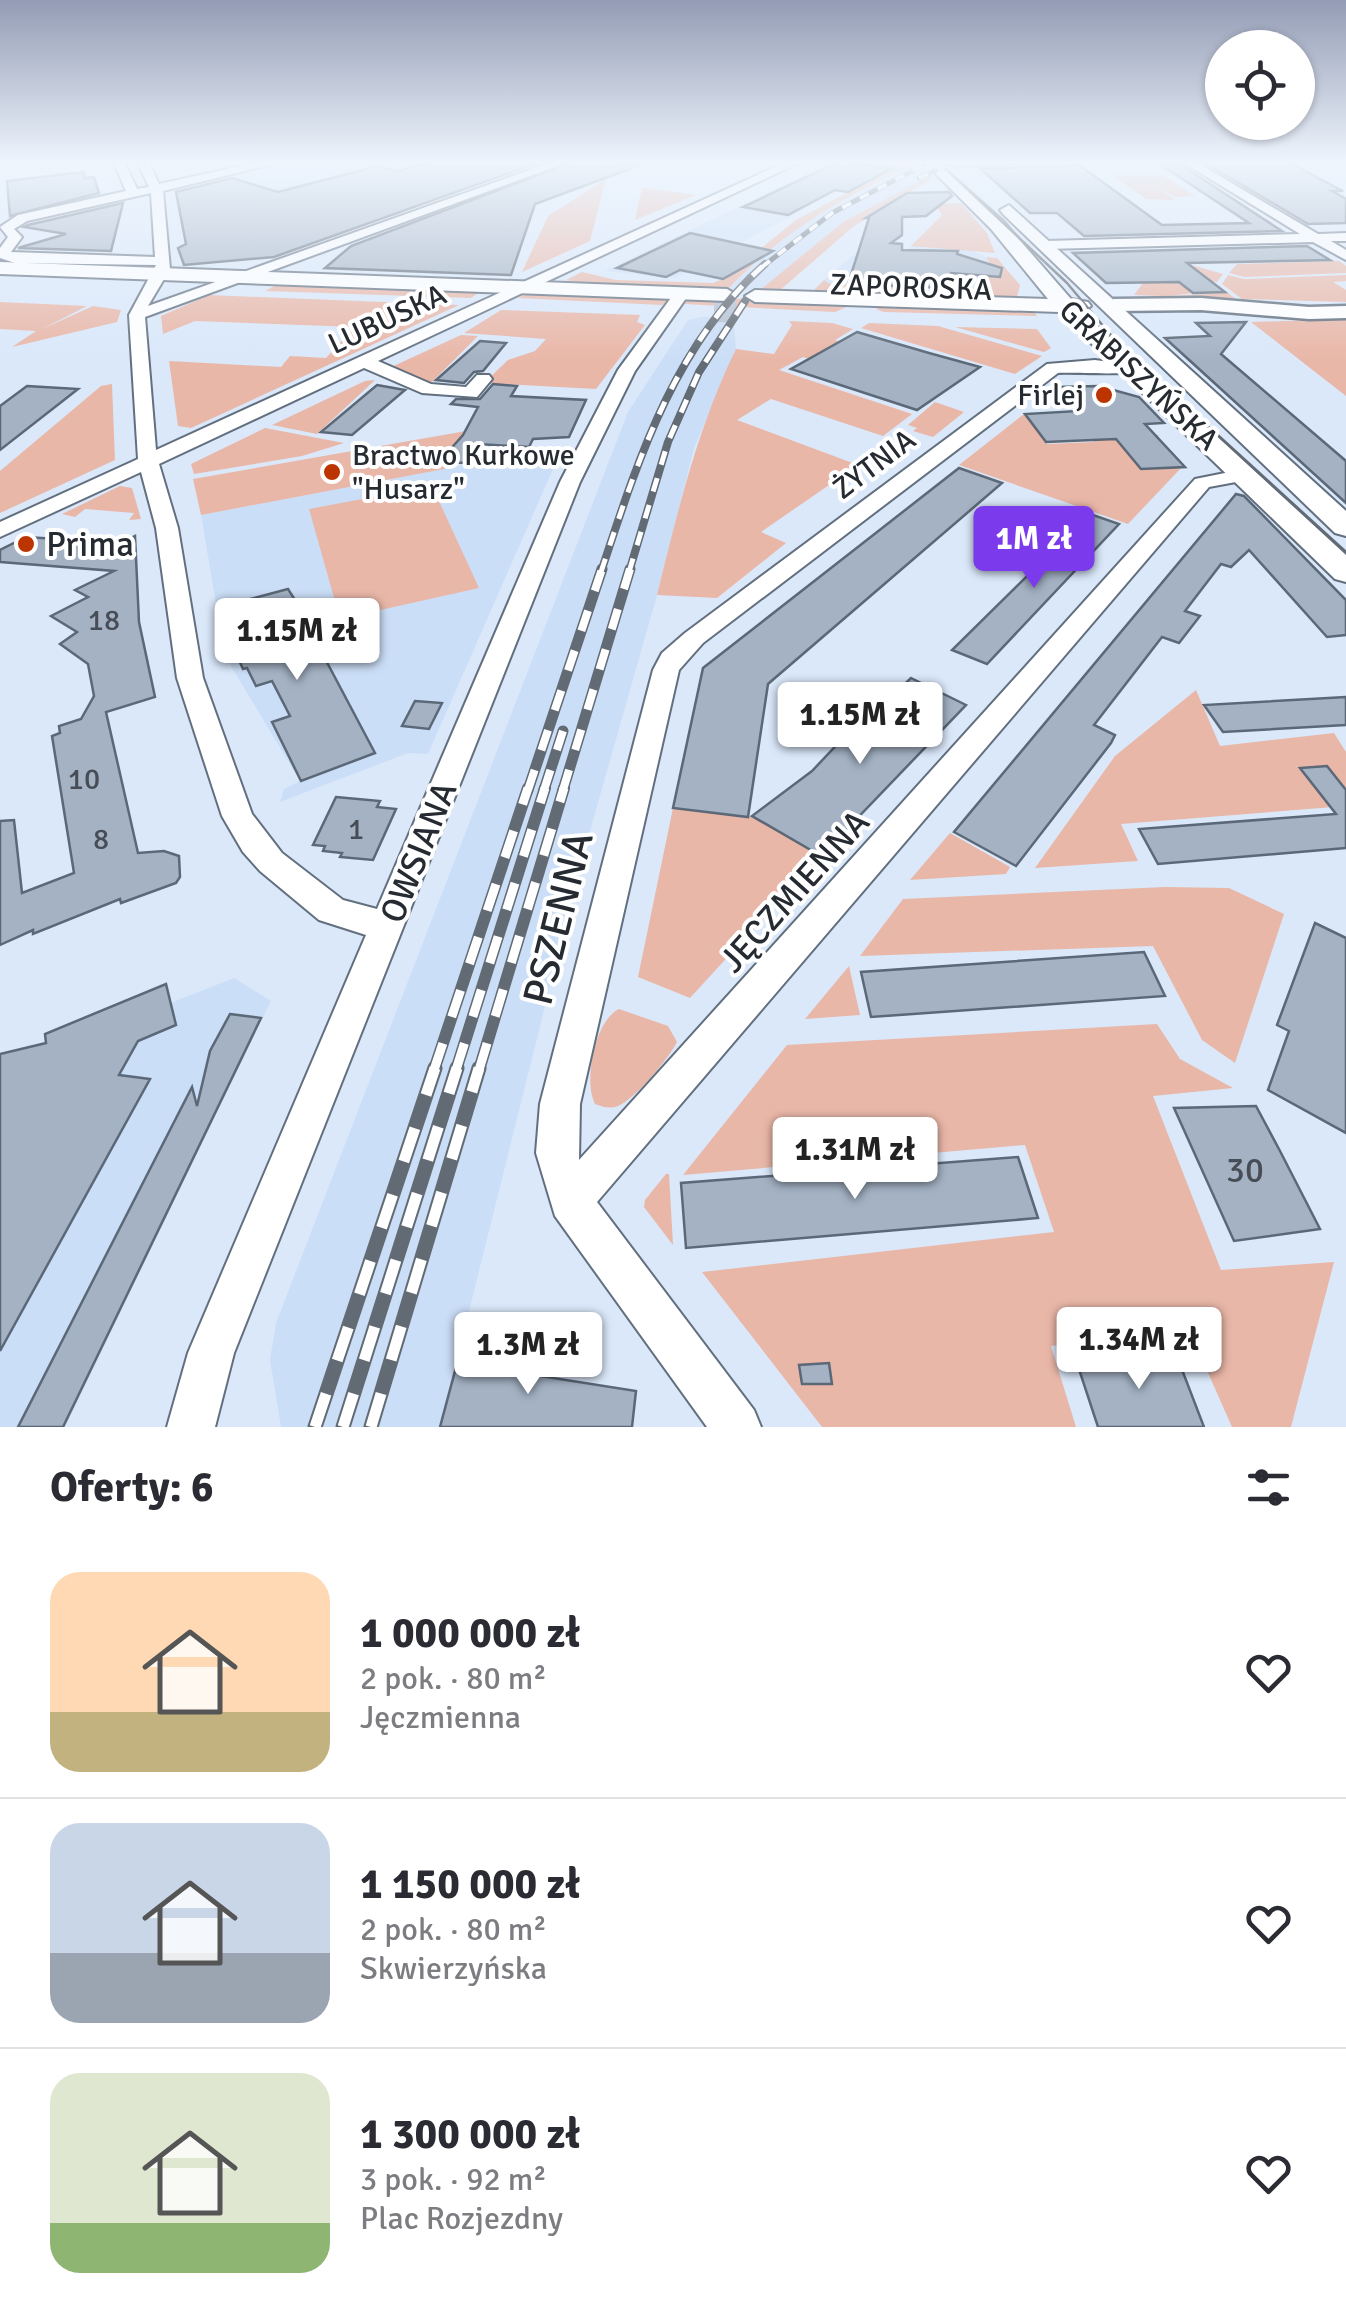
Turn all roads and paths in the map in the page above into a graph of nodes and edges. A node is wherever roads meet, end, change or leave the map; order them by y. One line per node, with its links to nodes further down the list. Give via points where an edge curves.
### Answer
1 (7, 228): 13 (street, via 16,237 5,256)
2 (156, 228): 13 (street)
3 (382, 228): 14 (street)
4 (655, 228): 16 (street, LUBUSKA)
5 (999, 228): 21 (main road, GRABISZYŃSKA)
6 (1026, 228): 10 (main road, GRABISZYŃSKA)
7 (1298, 228): 9 (street)
8 (1346, 237): 9 (street)
9 (1315, 238): 10 (street); 11 (street)
10 (1046, 245): 23 (main road, GRABISZYŃSKA)
11 (1346, 256)
12 (0, 268): 13 (main road, ZAPOROSKA)
13 (155, 275): 14 (main road, ZAPOROSKA); 15 (main road, ZAPOROSKA); 17 (main road, ZAPOROSKA); 24 (street)
14 (241, 278): 16 (main road, ZAPOROSKA); 17 (street)
15 (0, 284)
16 (525, 288): 18 (street, LUBUSKA); 19 (main road, ZAPOROSKA)
17 (202, 292): 18 (main road, ZAPOROSKA); 24 (street)
18 (494, 302): 19 (main road, ZAPOROSKA); 25 (street, LUBUSKA)
19 (678, 302): 21 (main road, ZAPOROSKA); 34 (street, OWSIANA, via 627,370 586,444)
20 (1346, 312): 22 (street)
21 (1072, 313): 23 (main road, ZAPOROSKA); 26 (main road, GRABISZYŃSKA)
22 (1309, 313): 23 (street); 23 (street, via 1201,304)
23 (1129, 314): 30 (main road, GRABISZYŃSKA, via 1212,404)
24 (138, 315): 28 (street)
25 (365, 362): 27 (street, via 428,389 472,393); 28 (street, LUBUSKA)
26 (1132, 370): 29 (main road, GRABISZYŃSKA); 33 (street, ŻYTNIA, via 1053,368)
27 (483, 379)
28 (148, 462): 31 (street, LUBUSKA); 34 (street, via 166,528 190,678 236,816 263,853 331,910)
29 (1245, 475): 32 (main road, GRABISZYŃSKA); 35 (street, JĘCZMIENNA, via 1202,483)
30 (1346, 527)
31 (0, 530)
32 (1346, 572)
33 (671, 659): 35 (street, PSZENNA, via 560,1104 556,1153)
34 (389, 924): 36 (street, OWSIANA, via 211,1352)
35 (570, 1201): 37 (street)
36 (191, 1427)
37 (738, 1427)

